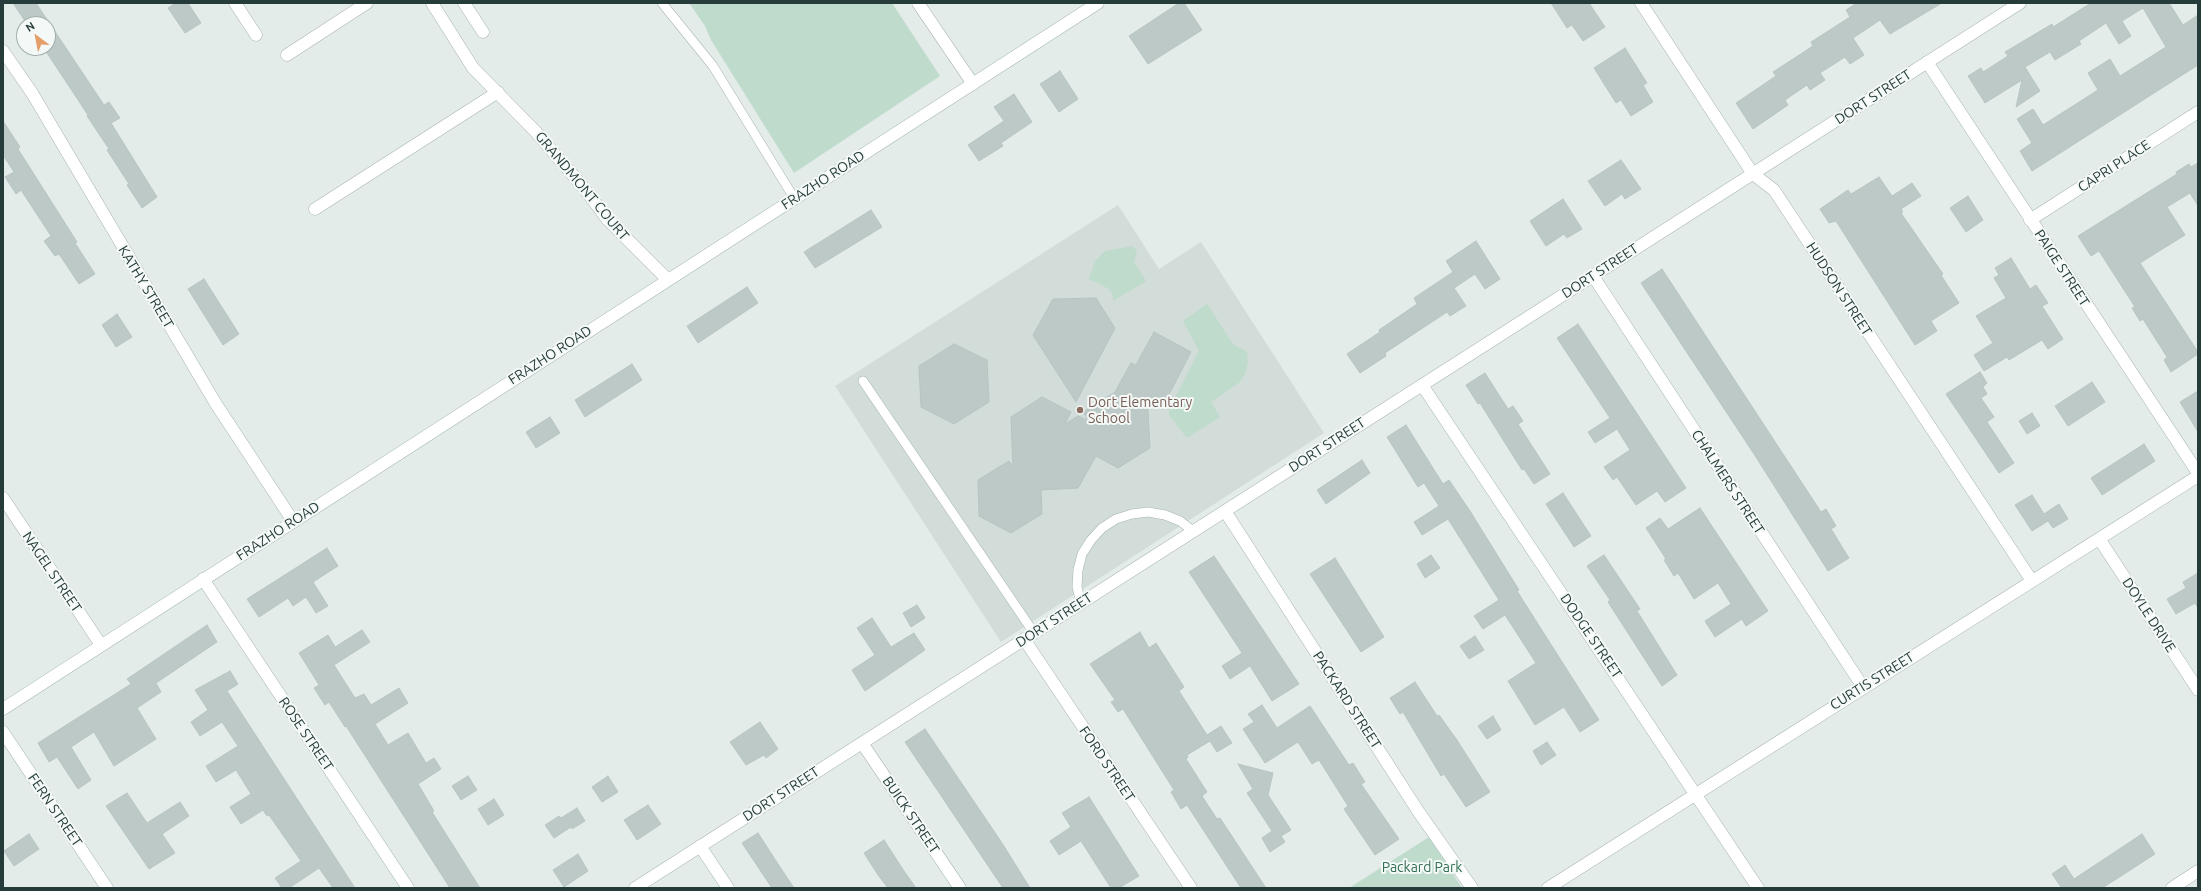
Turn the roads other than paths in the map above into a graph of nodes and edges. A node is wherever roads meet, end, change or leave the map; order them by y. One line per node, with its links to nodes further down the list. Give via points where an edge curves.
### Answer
1 (235, 3): 11 (street)
2 (367, 3): 13 (street)
3 (432, 3): 16 (street, GRANDMONT COURT, via 473,68)
4 (464, 3): 10 (street)
5 (662, 3): 19 (lane, via 713,66)
6 (918, 3): 15 (street)
7 (1098, 3): 15 (street, FRAZHO ROAD)
8 (1641, 3): 18 (street, HUDSON STREET)
9 (2020, 3): 14 (street, DORT STREET)
10 (483, 32)
11 (256, 35)
12 (3, 50): 29 (street, KATHY STREET, via 32,93 219,408)
13 (287, 55)
14 (1927, 62): 18 (street, DORT STREET); 21 (street, PAIGE STREET)
15 (973, 84): 19 (street, FRAZHO ROAD)
16 (498, 92): 20 (street); 23 (street, GRANDMONT COURT, via 584,188 607,219)
17 (2198, 112): 21 (street, CAPRI PLACE)
18 (1753, 174): 22 (street, DORT STREET); 33 (street, HUDSON STREET, via 1774,190)
19 (794, 198): 23 (street, FRAZHO ROAD)
20 (315, 208)
21 (2030, 220): 26 (street, PAIGE STREET)
22 (1593, 276): 25 (street, DORT STREET); 37 (street, CHALMERS STREET)
23 (667, 279): 29 (street, FRAZHO ROAD)
24 (863, 381): 35 (lane)
25 (1422, 385): 28 (street, DORT STREET); 42 (street, DODGE STREET)
26 (2198, 475): 31 (street, CURTIS STREET)
27 (3, 498): 36 (street, NAGEL STREET)
28 (1225, 511): 30 (street, DORT STREET); 51 (street, PACKARD STREET, via 1418,811)
29 (293, 520): 32 (street, FRAZHO ROAD)
30 (1193, 531): 34 (street, DORT STREET); 34 (lane, via 1180,521 1148,512 1121,517 1102,528 1085,549 1078,570 1077,587)
31 (2100, 540): 33 (street, CURTIS STREET); 38 (street, DOYLE DRIVE)
32 (203, 579): 36 (street, FRAZHO ROAD); 46 (street, ROSE STREET)
33 (2032, 581): 37 (street, CURTIS STREET)
34 (1081, 603): 35 (street, DORT STREET)
35 (1029, 636): 41 (street, DORT STREET); 50 (street, FORD STREET)
36 (101, 645): 39 (street, FRAZHO ROAD)
37 (1863, 687): 42 (street, CURTIS STREET)
38 (2198, 690)
39 (3, 709)
40 (3, 732): 45 (street, FERN STREET)
41 (862, 743): 43 (street, DORT STREET); 49 (street, BUICK STREET)
42 (1696, 793): 52 (street, CURTIS STREET); 53 (street, DODGE STREET)
43 (700, 846): 47 (street, DORT STREET); 48 (street)
44 (2198, 871): 54 (street)
45 (107, 888)
46 (408, 888)
47 (634, 888)
48 (728, 888)
49 (960, 888)
50 (1190, 888)
51 (1472, 888)
52 (1548, 888)
53 (1758, 888)
54 (2172, 888)

